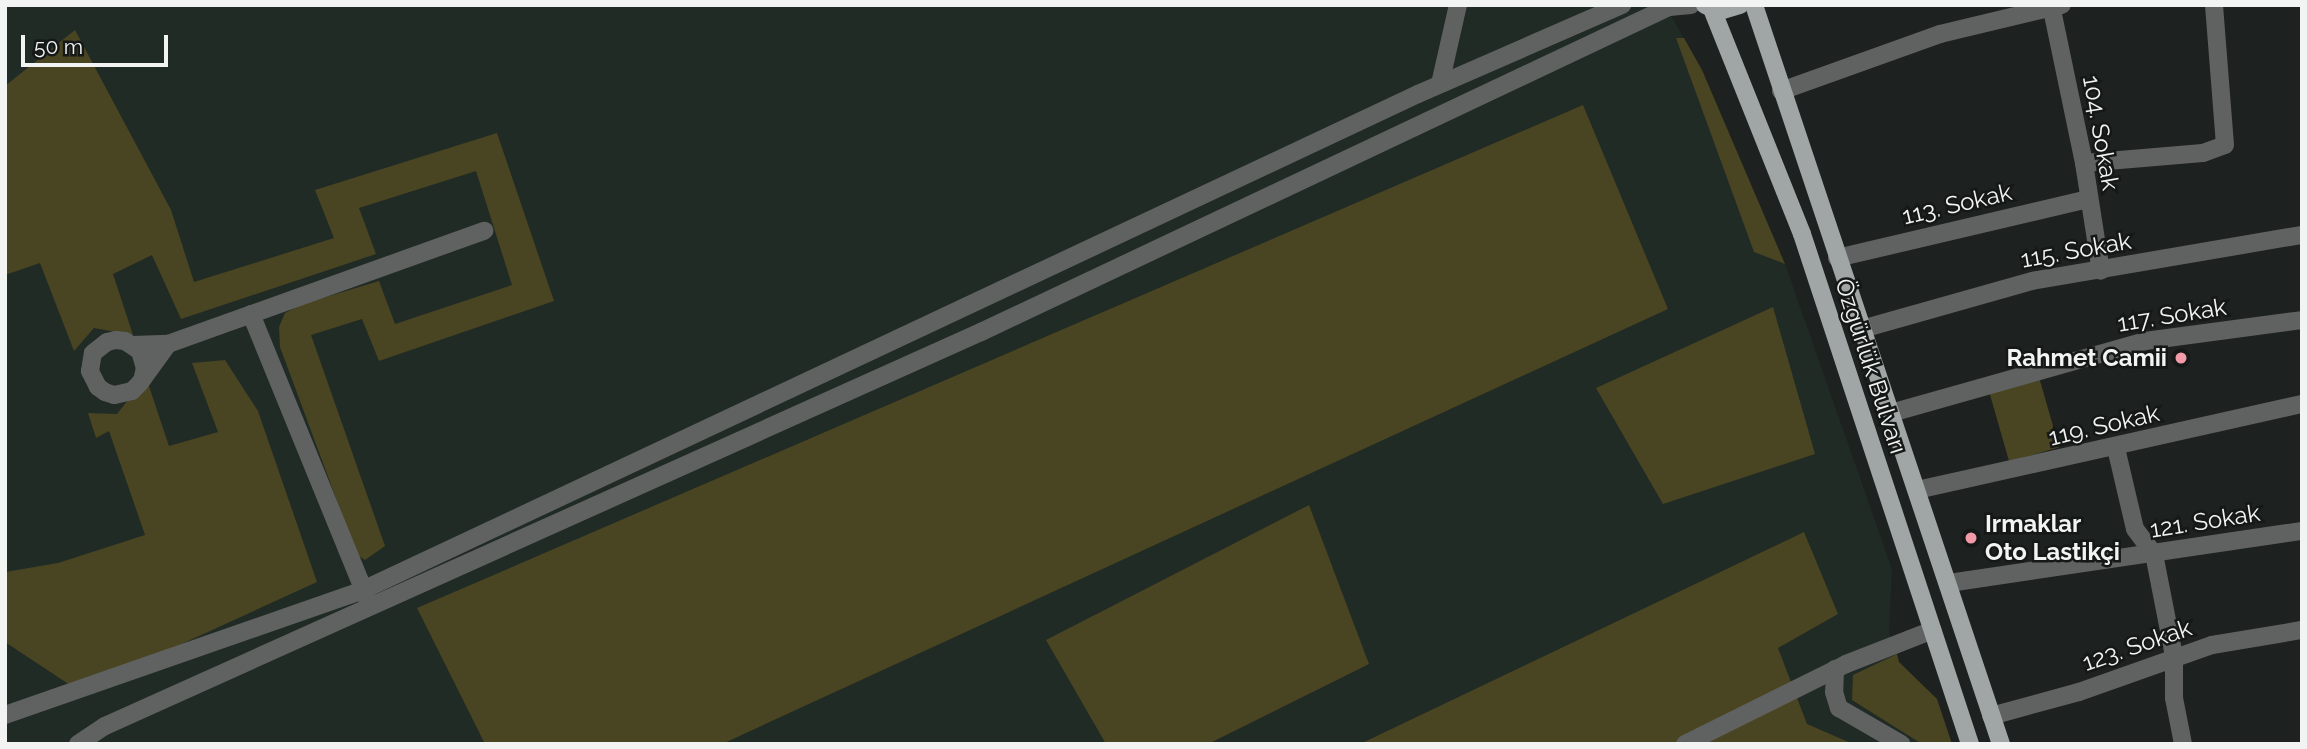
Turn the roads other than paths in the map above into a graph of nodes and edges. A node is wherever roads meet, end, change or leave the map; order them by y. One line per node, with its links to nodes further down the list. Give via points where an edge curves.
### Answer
1 (1458, 5): 9 (street)
2 (1622, 5): 9 (street)
3 (1691, 5): 31 (street, via 1669,7 981,332)
4 (1740, 5): 8 (main road, via 1729,10)
5 (1754, 5): 10 (main road, Özgürlük Bulvarı)
6 (2214, 5): 11 (street, via 2225,145 2203,153)
7 (2055, 6): 10 (street, via 1940,33); 11 (street, 104. Sokak)
8 (1708, 7): 32 (main road, Özgürlük Bulvarı, via 1802,234)
9 (1440, 84): 30 (street)
10 (1780, 91): 15 (main road, Özgürlük Bulvarı)
11 (2084, 163): 12 (street, 104. Sokak)
12 (2088, 199): 15 (street, 113. Sokak); 16 (street, 104. Sokak)
13 (484, 231): 17 (street)
14 (2302, 235): 16 (street, 115. Sokak)
15 (1837, 258): 19 (main road, Özgürlük Bulvarı)
16 (2101, 271): 19 (street, 115. Sokak, via 2032,281)
17 (251, 314): 20 (street); 30 (street)
18 (2302, 320): 24 (street, 117. Sokak, via 2145,341)
19 (1863, 329): 24 (main road, Özgürlük Bulvarı)
20 (168, 344): 21 (street); 22 (street)
21 (133, 345): 22 (street, via 144,359); 22 (street, via 107,342 93,354 90,371 98,387 114,394 132,391)
22 (143, 377)
23 (2302, 404): 25 (street, 119. Sokak)
24 (1891, 413): 26 (main road, Özgürlük Bulvarı)
25 (2116, 448): 26 (street, 119. Sokak); 28 (street, via 2136,529)
26 (1917, 490): 29 (main road, Özgürlük Bulvarı)
27 (2302, 531): 28 (street, 121. Sokak)
28 (2154, 554): 29 (street, 121. Sokak); 34 (street)
29 (1949, 583): 37 (main road, Özgürlük Bulvarı)
30 (363, 590): 31 (street); 36 (street)
31 (372, 607): 38 (street, via 106,726)
32 (1933, 630): 35 (street); 41 (main road, Özgürlük Bulvarı)
33 (2302, 630): 34 (street, 123. Sokak)
34 (2175, 656): 37 (street, 123. Sokak, via 2079,692); 43 (street, via 2174,698)
35 (1835, 669): 39 (street); 40 (street, via 1839,708)
36 (5, 715)
37 (1991, 716): 42 (main road, Özgürlük Bulvarı)
38 (78, 744)
39 (1685, 744)
40 (1901, 744)
41 (1970, 744)
42 (2001, 744)
43 (2183, 744)

